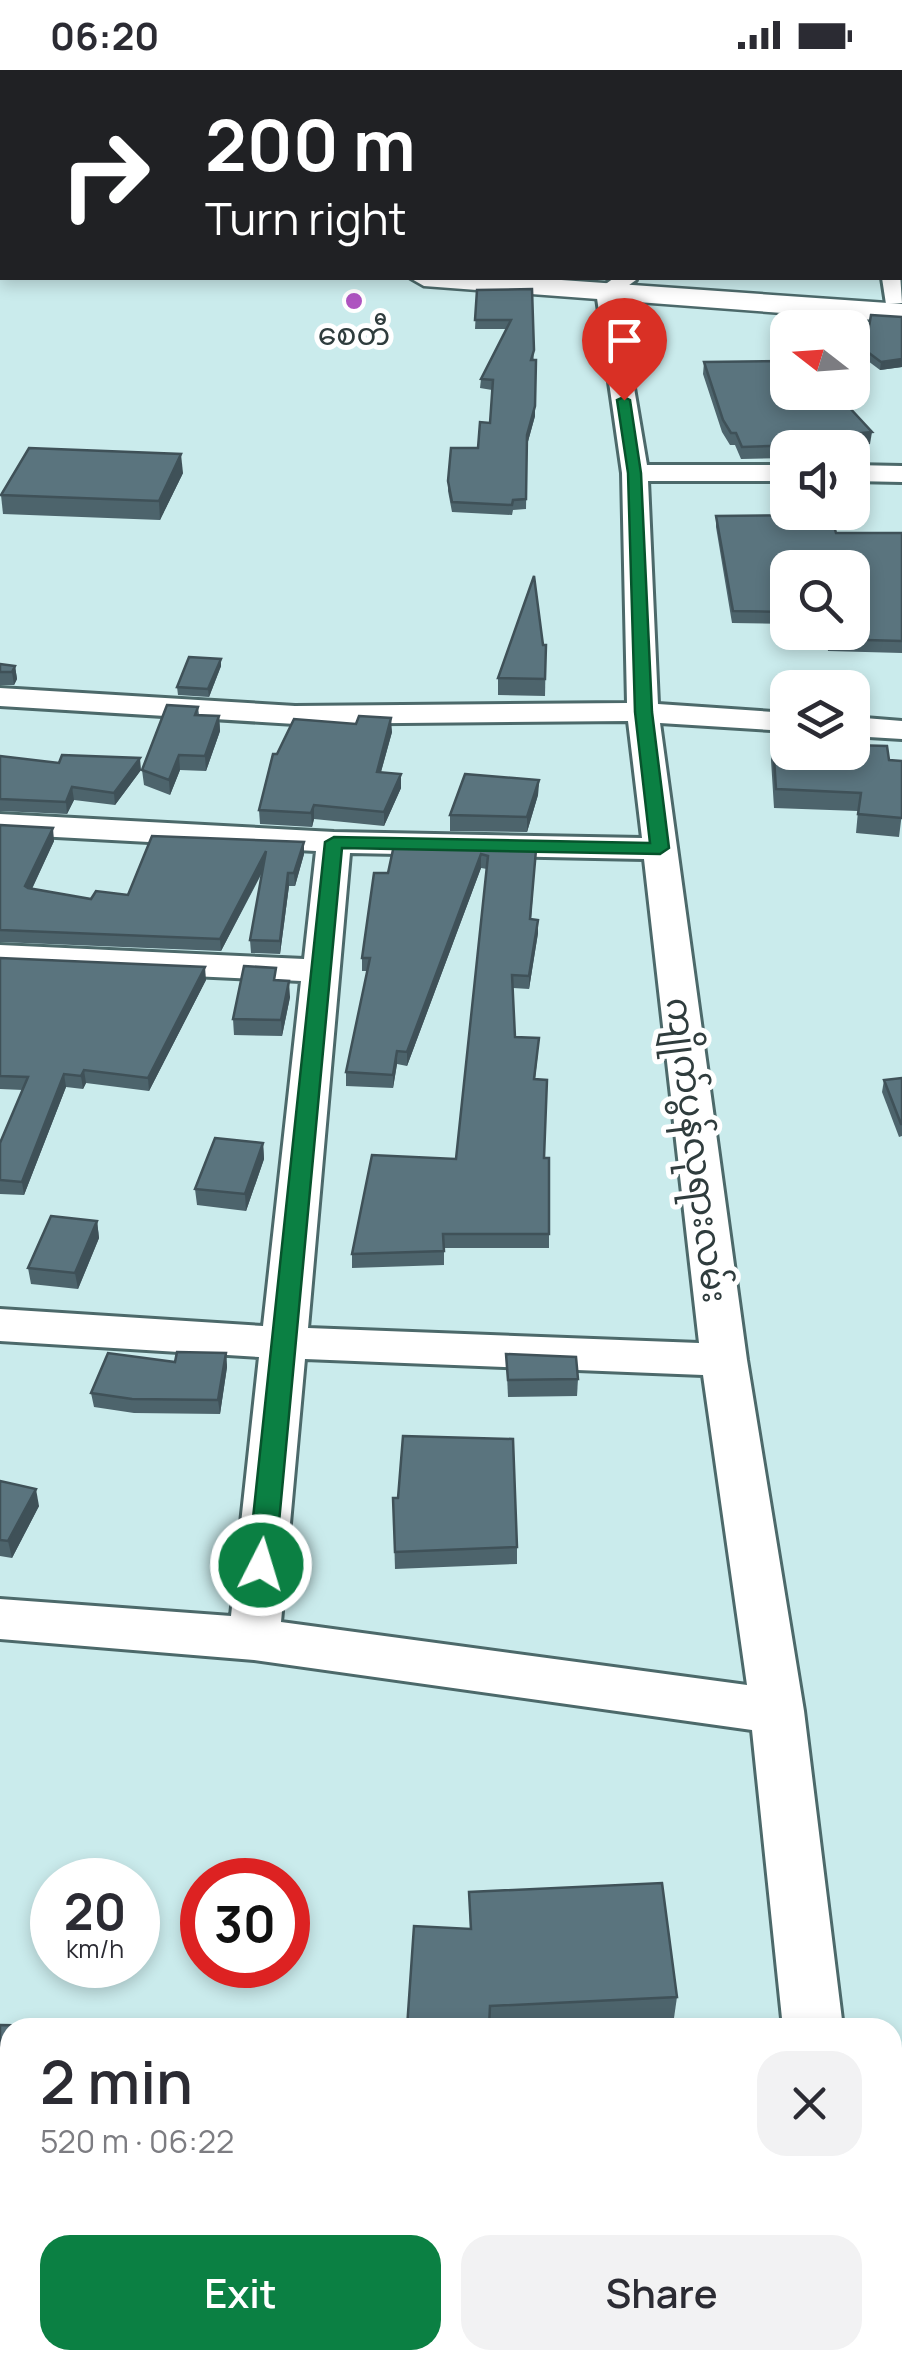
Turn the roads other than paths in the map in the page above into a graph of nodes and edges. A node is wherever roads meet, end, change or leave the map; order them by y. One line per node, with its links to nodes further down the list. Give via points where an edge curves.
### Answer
1 (498, 280): 2 (highway)
2 (609, 283): 3 (highway); 4 (street, ကျိုက်ပွန်လုရားလမ်း)
3 (898, 297)
4 (634, 473): 5 (street); 9 (street, ကျိုက်ပွန်လုရားလမ်း)
5 (770, 473)
6 (870, 473): 7 (street)
7 (902, 474)
8 (0, 698): 9 (street, via 295,716)
9 (643, 712): 10 (street); 15 (street, ကျိုက်ပွန်လုရားလမ်း)
10 (770, 721)
11 (870, 727): 12 (street)
12 (902, 730)
13 (0, 824): 14 (street)
14 (334, 842): 15 (street); 17 (street)
15 (660, 848): 20 (street, ကျိုက်ပွန်လုရားလမ်း)
16 (0, 956): 17 (street)
17 (318, 971): 19 (street)
18 (0, 1325): 19 (street)
19 (282, 1342): 20 (street); 22 (street)
20 (724, 1360): 23 (street, ကျိုက်ပွန်လုရားလမ်း)
21 (0, 1620): 22 (street)
22 (254, 1639): 23 (street)
23 (777, 1711): 24 (street, ကျိုက်ပွန်လုရားလမ်း)
24 (812, 2018)

